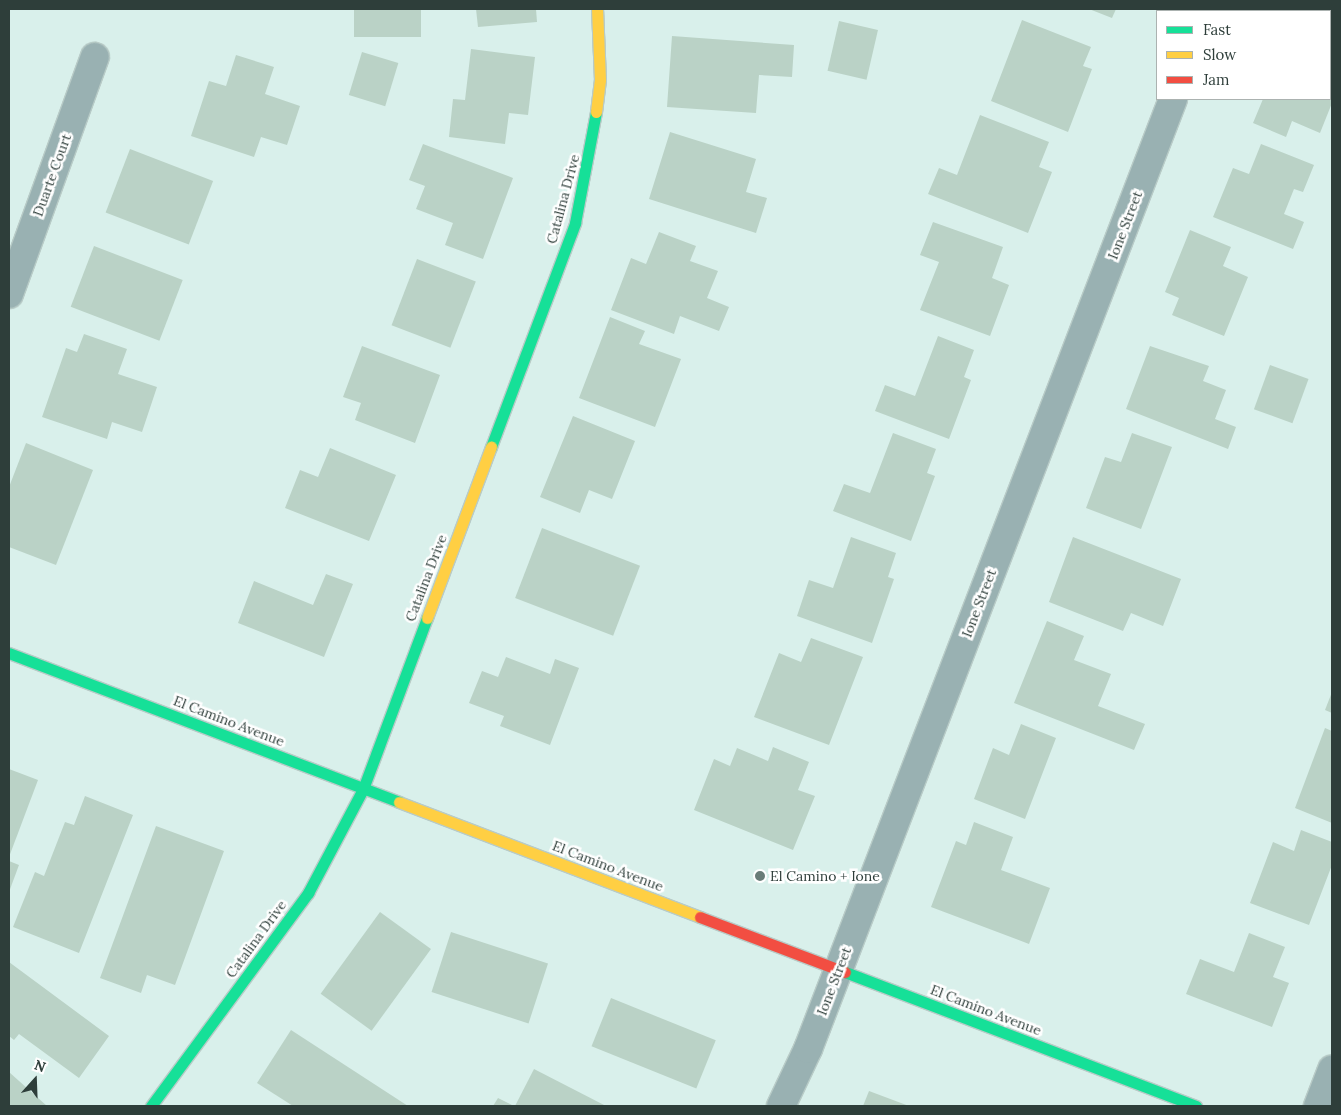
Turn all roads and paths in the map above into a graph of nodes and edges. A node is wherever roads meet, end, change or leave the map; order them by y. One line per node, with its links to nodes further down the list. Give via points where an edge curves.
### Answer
1 (597, 9): 6 (main road, Catalina Drive, via 600,80 589,166 575,223)
2 (95, 57): 4 (street, Duarte Court)
3 (1173, 100): 7 (street, Ione Street)
4 (9, 294)
5 (9, 653): 6 (main road, El Camino Avenue)
6 (363, 789): 7 (main road, El Camino Avenue); 9 (main road, Catalina Drive, via 312,887)
7 (838, 970): 10 (street, Ione Street); 11 (main road, El Camino Avenue)
8 (1332, 1070): 12 (street)
9 (151, 1106)
10 (781, 1106)
11 (1196, 1106)
12 (1318, 1106)

